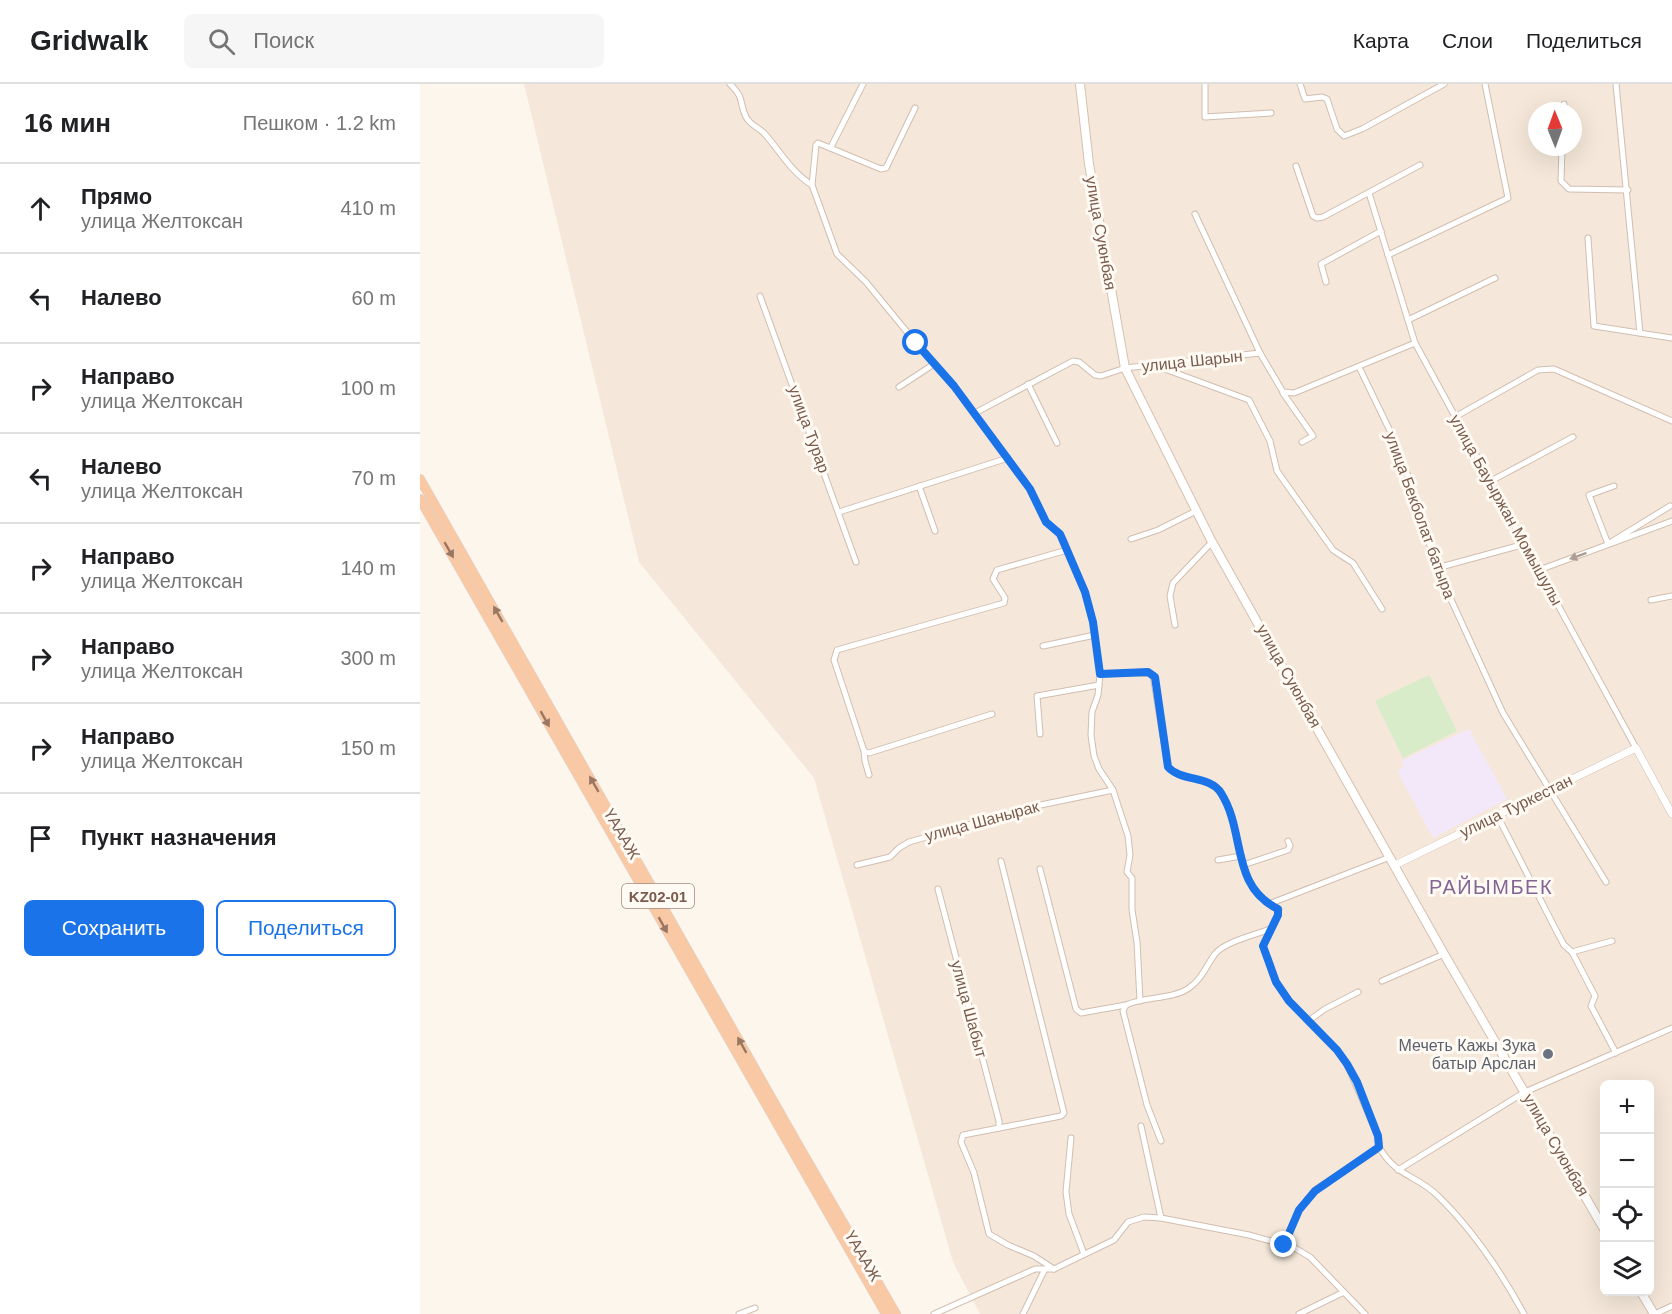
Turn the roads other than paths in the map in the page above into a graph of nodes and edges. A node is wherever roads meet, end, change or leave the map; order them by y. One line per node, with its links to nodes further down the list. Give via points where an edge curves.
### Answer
1 (730, 84): 15 (street, via 740,94 750,122)
2 (862, 84): 11 (street)
3 (1080, 84): 33 (main road, улица Суюнбая, via 1089,164)
4 (1205, 84): 10 (street, via 1205,117)
5 (1300, 84): 6 (street, via 1305,99 1327,99 1337,129 1344,136)
6 (1444, 84)
7 (1485, 84): 21 (street, via 1508,198)
8 (1616, 84): 16 (street)
9 (915, 108): 11 (street, via 884,169)
10 (1271, 113)
11 (831, 147): 15 (street, via 816,145)
12 (1562, 156): 16 (street, via 1561,181 1569,189)
13 (1420, 165): 17 (street)
14 (1296, 166): 17 (street, via 1317,218)
15 (812, 185): 30 (street, via 837,254 867,282)
16 (1628, 190): 26 (street)
17 (1369, 193): 19 (street, улица Бауыржан Момышулы)
18 (1195, 214): 29 (street)
19 (1381, 231): 21 (street, улица Бауыржан Момышулы); 23 (street, via 1321,264)
20 (1588, 238): 26 (street, via 1594,326)
21 (1388, 255): 25 (street, улица Бауыржан Момышулы)
22 (1495, 278): 25 (street)
23 (1326, 282)
24 (760, 296): 51 (street, улица Турар)
25 (1408, 320): 28 (street, улица Бауыржан Момышулы)
26 (1640, 333): 27 (street)
27 (1672, 338)
28 (1415, 343): 32 (street); 38 (street, улица Бауыржан Момышулы)
29 (1260, 353): 31 (street, улица Шарын); 36 (street)
30 (934, 364): 35 (street); 37 (street)
31 (1154, 365): 33 (street, улица Шарын); 64 (street, via 1249,400 1270,441 1278,471 1333,550 1353,563)
32 (1359, 367): 36 (street, via 1294,393); 60 (street, улица Бекболат батыра, via 1393,437)
33 (1125, 368): 34 (street, улица Шарын, via 1101,376 1072,361); 50 (main road, улица Суюнбая)
34 (1028, 384): 37 (street); 42 (street)
35 (898, 387)
36 (1283, 392): 41 (street, via 1313,436)
37 (975, 413): 43 (street)
38 (1455, 417): 39 (street, via 1545,368); 45 (street, улица Бауыржан Момышулы)
39 (1672, 421)
40 (1573, 437): 45 (street)
41 (1302, 442)
42 (1057, 443)
43 (1008, 458): 46 (street); 58 (street)
44 (420, 479): 120 (highway, ҮАААЖ / KZ02-01, one-way to 44)
45 (1491, 481): 56 (street, улица Бауыржан Момышулы)
46 (919, 486): 51 (street); 53 (street)
47 (1614, 486): 57 (street, via 1589,495)
48 (420, 499): 119 (highway, ҮАААЖ / KZ02-01, one-way to 119)
49 (1670, 506): 57 (street)
50 (1196, 511): 54 (street); 55 (main road, улица Суюнбая)
51 (839, 512): 59 (street, улица Турар)
52 (1672, 521): 57 (street)
53 (935, 531)
54 (1131, 539)
55 (1212, 542): 65 (street, via 1173,583 1170,596); 83 (main road, улица Суюнбая)
56 (1525, 544): 60 (street); 61 (street, улица Бауыржан Момышулы)
57 (1608, 544): 61 (street, one-way to 61)
58 (1067, 550): 66 (street, via 1085,592); 73 (street, via 997,570 993,579 1004,603 837,650 834,660)
59 (856, 562)
60 (1437, 568): 75 (street, улица Бекболат батыра, via 1503,713)
61 (1539, 570): 72 (street, улица Бауыржан Момышулы)
62 (1672, 596): 63 (street)
63 (1651, 600)
64 (1382, 609)
65 (1175, 625)
66 (1095, 635): 67 (street); 68 (street)
67 (1043, 645)
68 (1100, 674): 69 (street); 80 (street, via 1153,675 1168,767 1217,787 1236,828)
69 (1099, 685): 71 (street, via 1037,696); 76 (street, via 1091,735 1099,769)
70 (992, 714): 73 (street, via 869,753)
71 (1040, 734)
72 (1636, 748): 75 (street, улица Туркестан); 77 (street, улица Бауыржан Момышулы)
73 (864, 751): 74 (street)
74 (869, 775)
75 (1550, 789): 78 (street, улица Туркестан); 87 (street, улица Бекболат батыра)
76 (1113, 790): 84 (street, улица Шанырак, via 1030,807 909,842 890,857); 96 (street, via 1128,836 1127,872 1132,878)
77 (1672, 814)
78 (1497, 815): 83 (street, улица Туркестан); 92 (street, via 1564,945)
79 (1288, 841): 85 (street, via 1288,850)
80 (1241, 856): 81 (street); 85 (street)
81 (1218, 860)
82 (1001, 861): 103 (street, via 1064,1113)
83 (1393, 861): 89 (street, улица Туркестан); 93 (main road, улица Суюнбая)
84 (857, 865)
85 (1243, 865): 89 (street, via 1252,888)
86 (1040, 870): 97 (street, via 1076,1009 1081,1013)
87 (1606, 882)
88 (938, 890): 103 (street, улица Шабыт)
89 (1269, 904): 90 (street, via 1279,912)
90 (1270, 929): 96 (street, via 1223,947 1189,988); 98 (street, via 1263,950 1276,982)
91 (1612, 940): 92 (street)
92 (1572, 952): 100 (street, via 1595,996 1591,1006)
93 (1444, 954): 94 (street); 101 (main road, улица Суюнбая)
94 (1382, 981)
95 (1358, 992): 98 (street)
96 (1140, 1001): 97 (street)
97 (1126, 1005): 105 (street, via 1123,1011 1147,1105)
98 (1308, 1021): 106 (street, via 1347,1064 1378,1136)
99 (1672, 1028): 100 (street)
100 (1616, 1053): 101 (street)
101 (1525, 1092): 107 (street); 109 (main road, улица Суюнбая)
102 (1141, 1126): 108 (street)
103 (999, 1128): 113 (street, via 963,1135 961,1142 974,1173 989,1233)
104 (1071, 1138): 111 (street, via 1066,1192 1069,1214)
105 (1161, 1141)
106 (1379, 1147): 107 (street); 110 (street, via 1315,1191 1299,1210)
107 (1398, 1170): 125 (street, via 1426,1185 1463,1221 1500,1270)
108 (1161, 1218): 110 (street); 111 (street, via 1144,1217 1128,1222 1114,1240)
109 (1600, 1220)
110 (1284, 1245): 114 (street, via 1310,1257)
111 (1084, 1254): 113 (street)
112 (1045, 1269): 113 (street); 121 (street, via 1035,1269); 122 (street)
113 (1054, 1269)
114 (1344, 1292): 123 (street); 124 (street)
115 (1644, 1296): 126 (main road)
116 (1672, 1306): 126 (street)
117 (755, 1308): 118 (street)
118 (740, 1314)
119 (886, 1314)
120 (896, 1314)
121 (934, 1314)
122 (1023, 1314)
123 (1299, 1314)
124 (1365, 1314)
125 (1524, 1314)
126 (1655, 1314)

